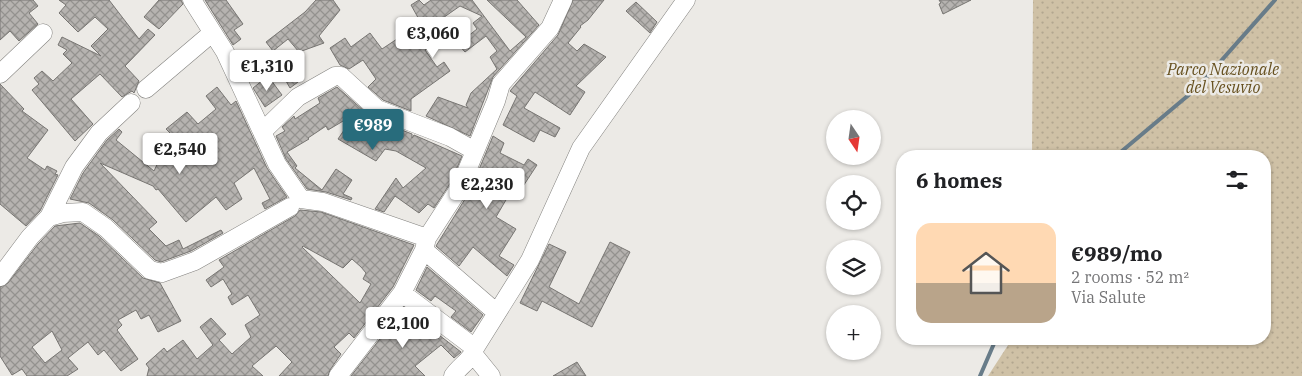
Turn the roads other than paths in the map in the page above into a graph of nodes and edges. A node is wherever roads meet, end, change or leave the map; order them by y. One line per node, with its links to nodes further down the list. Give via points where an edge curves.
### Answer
1 (192, 0): 5 (street)
2 (563, 0): 10 (street, via 550,28 501,84)
3 (686, 0): 16 (street, via 581,148 530,260)
4 (43, 33): 6 (street)
5 (212, 33): 7 (street); 9 (street, via 225,52)
6 (0, 74)
7 (146, 89)
8 (131, 103): 12 (street, via 99,133 74,167)
9 (262, 132): 10 (street, via 298,97 335,76 341,76 376,109 450,137); 13 (street, via 301,199 323,202)
10 (476, 151): 13 (street, via 460,187)
11 (290, 207): 12 (street, via 195,261 162,273 150,270 106,228 83,212)
12 (49, 217): 14 (street)
13 (425, 244): 15 (street); 16 (street)
14 (0, 277)
15 (402, 292): 17 (street); 18 (street)
16 (497, 313): 17 (street)
17 (475, 351): 19 (street); 20 (street)
18 (338, 376)
19 (452, 376)
20 (491, 376)

